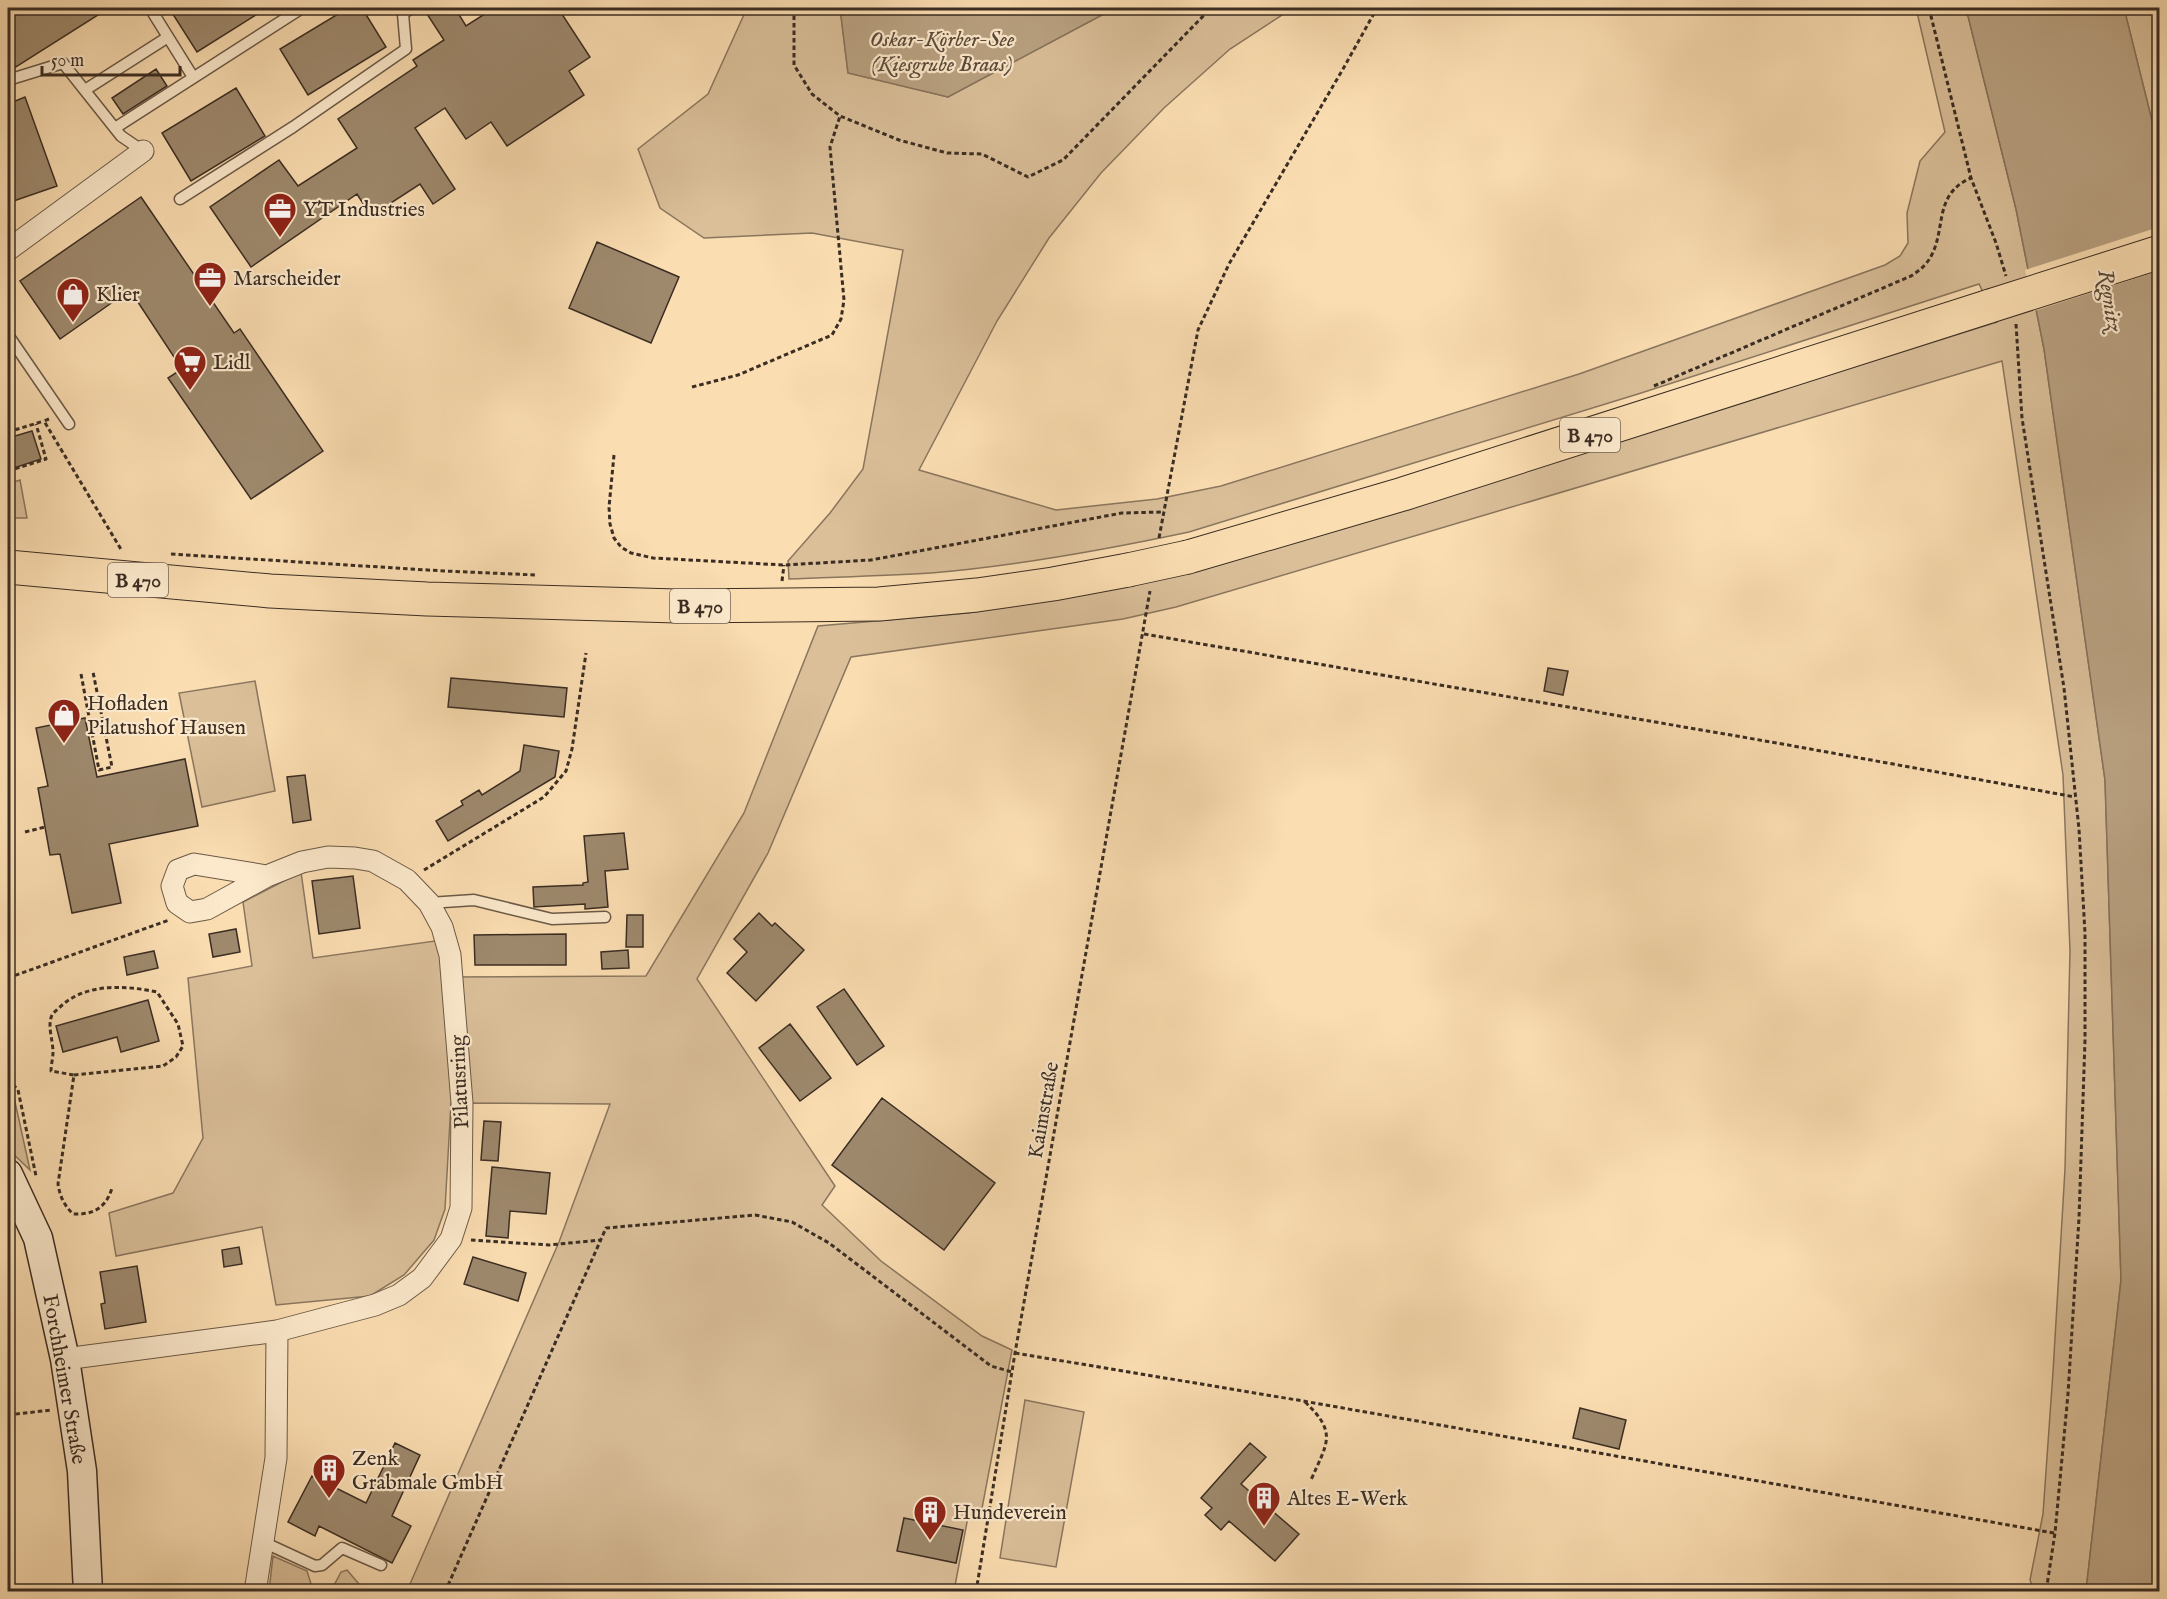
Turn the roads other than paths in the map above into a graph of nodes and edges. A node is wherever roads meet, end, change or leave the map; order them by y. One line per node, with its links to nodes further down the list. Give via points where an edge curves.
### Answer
1 (150, 8): 4 (lane)
2 (302, 8): 5 (lane)
3 (411, 8): 10 (lane, via 403,14 406,49)
4 (168, 38): 5 (lane); 7 (lane)
5 (193, 77): 8 (lane)
6 (8, 80): 7 (lane, via 63,63)
7 (85, 90): 8 (lane)
8 (114, 128): 9 (lane)
9 (143, 152): 11 (street)
10 (180, 200)
11 (8, 250)
12 (2160, 252): 15 (main road, B 470, bridge, via 2002,311 1188,557 1139,580 1053,584 879,604 677,606 270,591)
13 (8, 335): 14 (lane)
14 (69, 424)
15 (8, 567)
16 (267, 876): 16 (street, Pilatusring, via 194,864 178,870 172,886 177,903 190,912 207,909); 17 (street, Pilatusring, via 302,862 328,857 355,858 373,861 407,880)
17 (429, 903): 18 (lane, via 474,900 552,919); 20 (street, Pilatusring, via 442,927 450,955 462,1102 461,1208 451,1239 422,1278 399,1295)
18 (604, 917)
19 (8, 1174): 21 (street, Forchheimer Straße, via 38,1238)
20 (277, 1331): 21 (street, Pilatusring); 22 (street, via 276,1458)
21 (65, 1359): 24 (street, Forchheimer Straße, via 82,1471)
22 (263, 1542): 23 (lane, via 315,1566 322,1565 342,1548); 25 (street)
23 (381, 1565)
24 (88, 1592)
25 (255, 1592)

